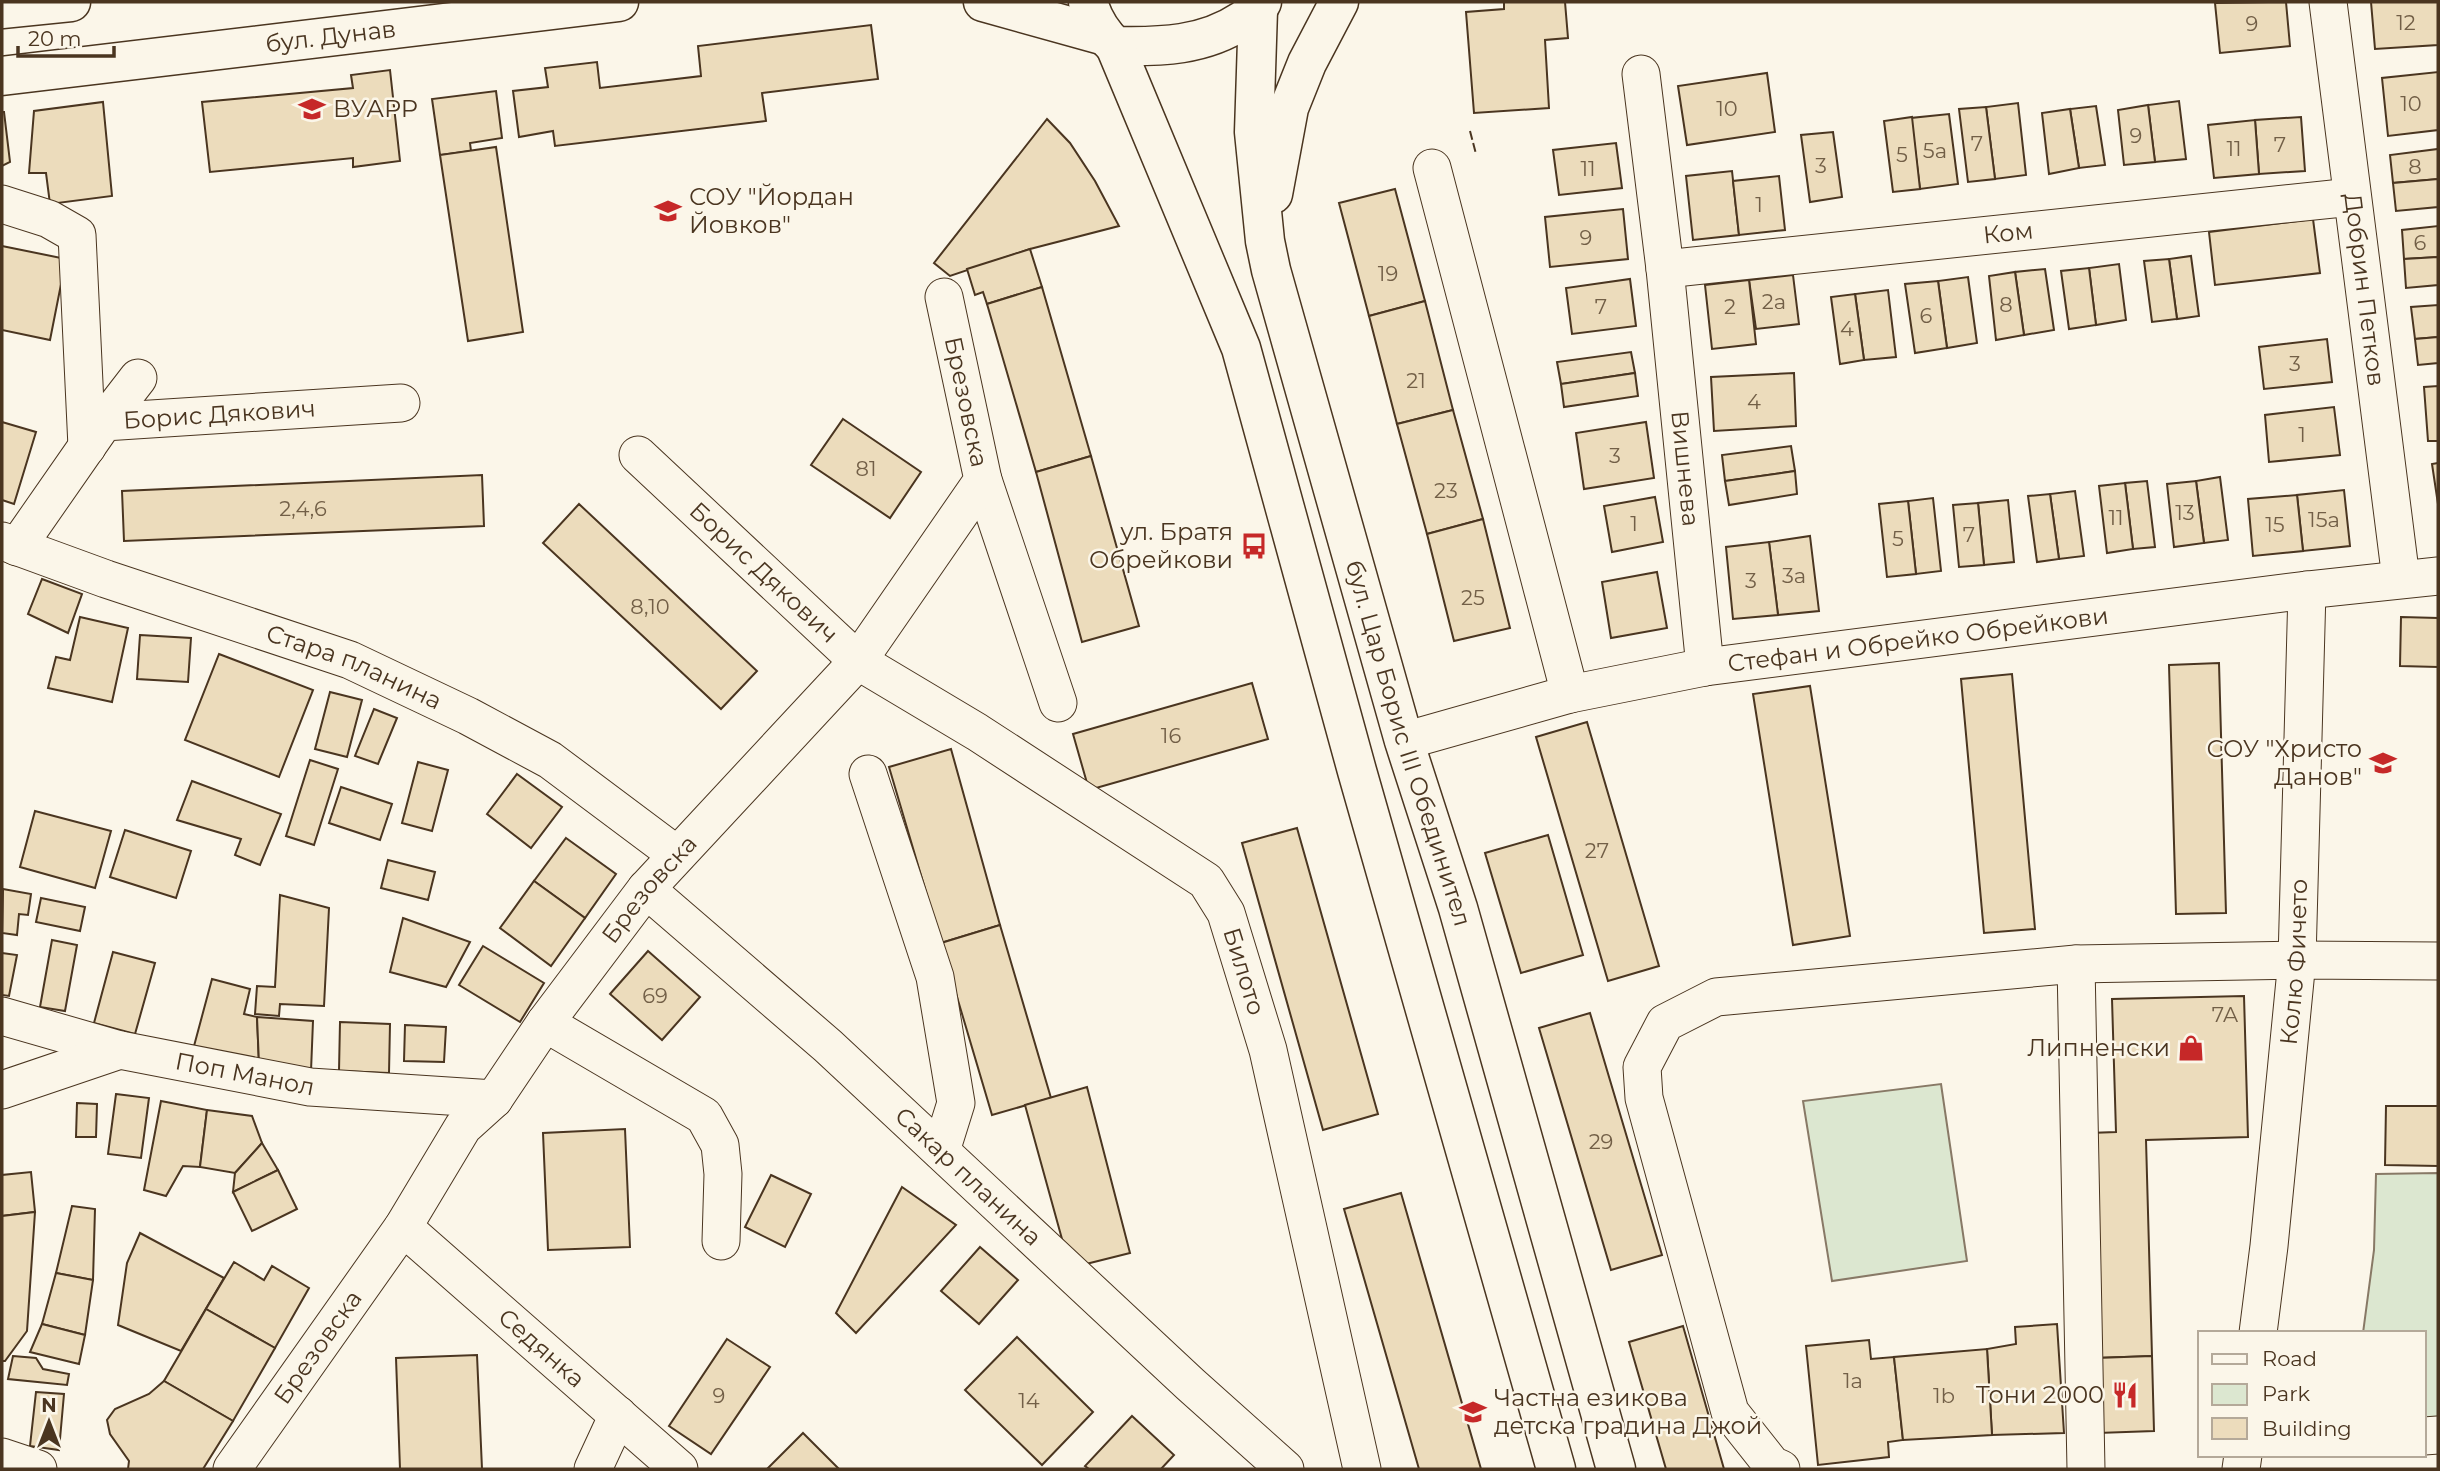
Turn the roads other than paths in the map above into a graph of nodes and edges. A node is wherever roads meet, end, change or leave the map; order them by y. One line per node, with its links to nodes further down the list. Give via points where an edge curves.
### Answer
1 (71, 2): 8 (main road)
2 (619, 2): 11 (main road, бул. Дунав)
3 (983, 2): 9 (main road)
4 (1088, 2): 9 (main road)
5 (1339, 2): 15 (main road, via 1289,108)
6 (2328, 2): 13 (street, Добрин Петков)
7 (1260, 6): 9 (main road, via 1212,37 1149,47); 15 (main road, бул. Цар Борис III Обединител, via 1254,132)
8 (2, 9)
9 (1110, 41): 55 (main road, via 1241,348)
10 (1641, 75): 16 (street, Вишнева)
11 (2, 76)
12 (1432, 168): 29 (street)
13 (2352, 197): 16 (street, Ком); 25 (street, Добрин Петков)
14 (2, 204): 20 (street, via 49,219 77,235)
15 (1265, 241): 31 (main road, бул. Цар Борис III Обединител)
16 (1665, 269): 28 (street, Вишнева)
17 (944, 297): 22 (street, Брезовска)
18 (138, 378): 20 (street)
19 (401, 403): 20 (street, Борис Дякович)
20 (95, 435): 23 (street)
21 (638, 455): 27 (street, Борис Дякович)
22 (982, 480): 27 (street, Брезовска); 30 (street)
23 (9, 544): 33 (street, Стара планина, via 350,660 550,760)
24 (2438, 576): 25 (street, Стефан и Обрейко Обрейкови)
25 (2401, 579): 26 (street, Стефан и Обрейко Обрейкови)
26 (2307, 590): 28 (street, Стефан и Обрейко Обрейкови); 35 (street, Колю Фичето)
27 (858, 661): 33 (street, Брезовска); 54 (street, Билото, via 977,732 1206,881 1226,913 1268,1050)
28 (1705, 667): 29 (street, Стефан и Обрейко Обрейкови)
29 (1570, 694): 31 (street, Стефан и Обрейко Обрейкови)
30 (1058, 703)
31 (1404, 741): 56 (main road, бул. Цар Борис III Обединител, via 1458,908)
32 (868, 774): 43 (street, via 935,977 956,1103)
33 (677, 855): 34 (street, Брезовска)
34 (646, 889): 39 (street, Брезовска); 43 (street, Сакар планина)
35 (2297, 960): 36 (street); 37 (street); 46 (street, Колю Фичето)
36 (2438, 961)
37 (2076, 964): 57 (street, via 1716,997 1665,1023 1642,1067 1644,1098 1730,1412 1772,1465); 58 (street)
38 (2, 1016): 40 (street, Поп Манол)
39 (545, 1023): 42 (street, Брезовска); 45 (street, via 704,1116 720,1145)
40 (120, 1050): 41 (street); 42 (street, Поп Манол, via 310,1087)
41 (2, 1090)
42 (494, 1099): 44 (street, Брезовска, via 463,1127)
43 (941, 1151): 53 (street, Сакар планина)
44 (402, 1227): 47 (street, Седянка); 50 (street, Брезовска)
45 (722, 1241)
46 (2258, 1331)
47 (618, 1415): 51 (street); 52 (street, Седянка)
48 (2, 1457): 49 (street)
49 (38, 1469)
50 (232, 1469)
51 (593, 1469)
52 (678, 1469)
53 (1284, 1469)
54 (1362, 1469)
55 (1556, 1469)
56 (1616, 1469)
57 (1781, 1469)
58 (2086, 1469)

